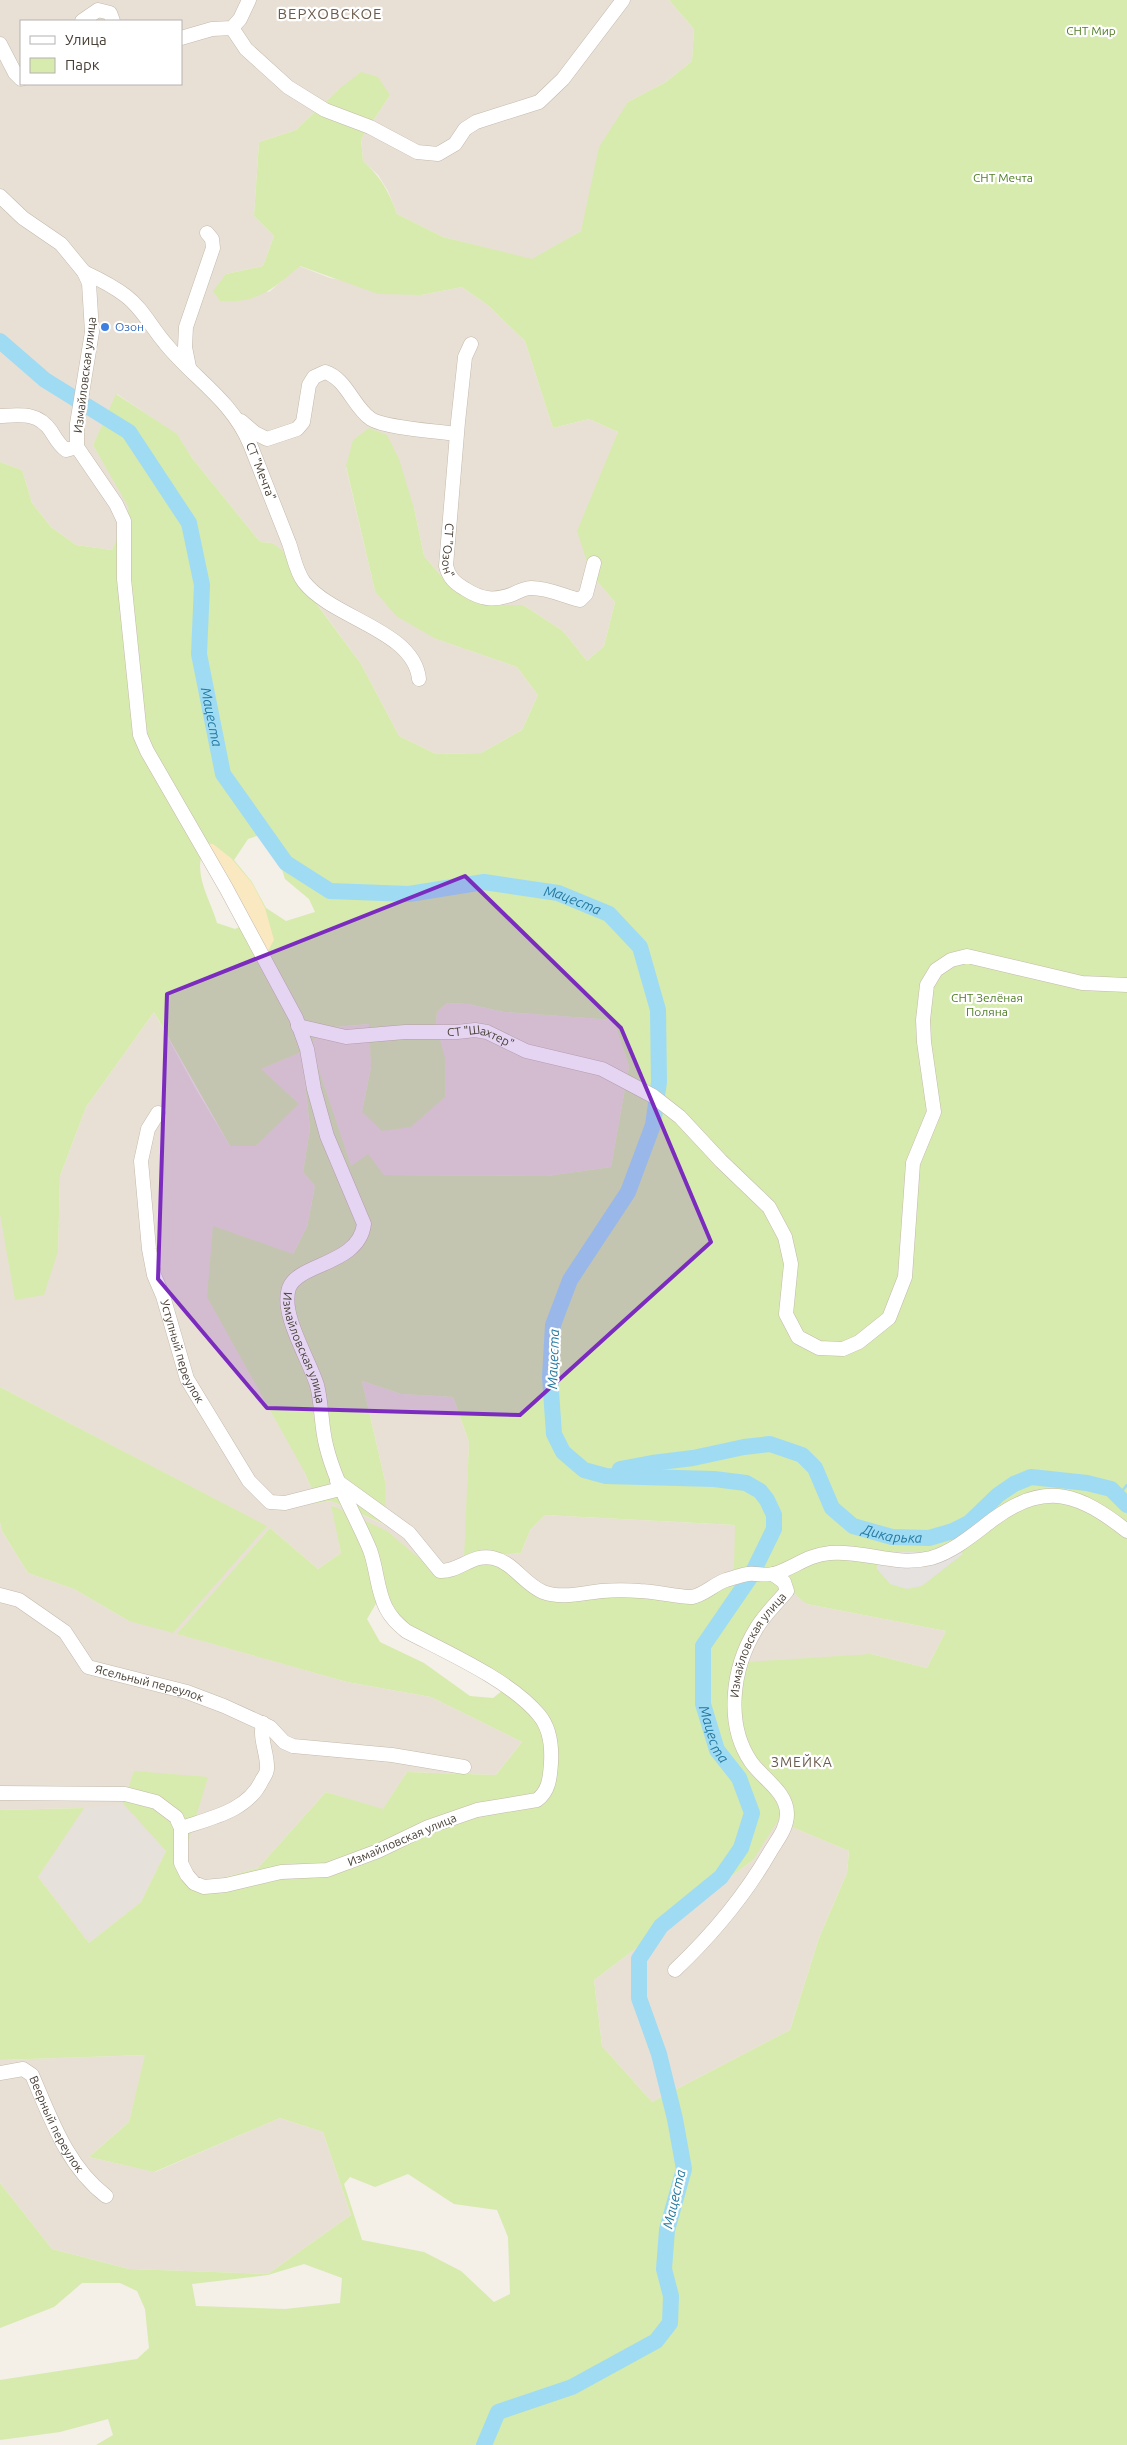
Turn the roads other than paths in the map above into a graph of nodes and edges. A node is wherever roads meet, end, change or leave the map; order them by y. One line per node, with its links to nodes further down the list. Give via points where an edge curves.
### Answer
1 (249, 0): 5 (street)
2 (623, 0): 5 (street, via 563,79 539,102 476,122 465,129 455,144 438,154 417,152 370,126 325,110 265,68 246,49)
3 (106, 11): 4 (street, via 91,13)
4 (83, 20)
5 (232, 28): 6 (street)
6 (182, 38)
7 (0, 44): 8 (street)
8 (20, 78)
9 (0, 196): 11 (street, Измайловская улица, via 61,244)
10 (207, 232): 13 (street, via 213,248 186,327)
11 (84, 272): 13 (street, СТ "Мечта", via 128,297 166,345); 17 (street, Измайловская улица, via 90,289 92,332 77,424)
12 (471, 344): 16 (street, СТ "Озон", via 465,357)
13 (189, 367): 14 (street, СТ "Мечта")
14 (233, 414): 16 (street, via 254,433 267,439 297,429 303,422 309,385 314,377 326,372 340,382 358,408 372,420); 19 (street, СТ "Мечта", via 249,442 303,581 345,614 391,637 416,665)
15 (0, 416): 17 (street, via 30,415 40,419 60,446 66,450)
16 (456, 434): 18 (street, СТ "Озон", via 446,566 455,582 488,600 528,588 545,588 580,600 586,594)
17 (77, 447): 21 (street, Измайловская улица, via 124,521 124,579 140,735)
18 (594, 562)
19 (419, 679)
20 (1127, 985): 21 (street, СТ "Шахтер", via 1082,983 967,956 952,960 936,970 927,985 923,1020 934,1112 913,1163 905,1278 889,1318 859,1342 844,1348 819,1348 798,1337 786,1314 791,1264 785,1237 769,1207 680,1117 653,1096 602,1069 526,1051 487,1032 405,1032 346,1037)
21 (298, 1026): 23 (street, Измайловская улица, via 307,1049 327,1136 364,1224 357,1244 296,1278 289,1289 288,1308 317,1386 325,1443)
22 (158, 1113): 23 (street, Уступный переулок, via 148,1129 141,1161 149,1249 187,1379 250,1481 270,1502 285,1503)
23 (338, 1485): 25 (street, via 409,1533 440,1571 458,1568 473,1560 494,1558 507,1564 530,1585 559,1596 640,1591 691,1597 724,1581); 30 (street, Измайловская улица, via 370,1550 385,1606 393,1620 406,1631 507,1687 540,1716 550,1735 548,1787 536,1800 477,1810 327,1870 281,1872 226,1885 204,1887 186,1875 181,1863)
24 (1127, 1531): 25 (street, via 1072,1497 1047,1495 1028,1500 996,1517 977,1533 932,1557 894,1561 858,1553 832,1553)
25 (760, 1574): 31 (street, Измайловская улица, via 784,1582 787,1591 756,1629 736,1684 733,1712 740,1740 751,1762 780,1794 786,1806 785,1828 748,1889 709,1937)
26 (0, 1595): 27 (street, Ясельный переулок, via 19,1600 65,1632 88,1667 187,1692)
27 (263, 1723): 28 (street, Ясельный переулок, via 293,1746); 30 (street, via 262,1744 267,1770 258,1788 234,1809)
28 (464, 1767)
29 (0, 1793): 30 (street, via 125,1794 156,1802 176,1817)
30 (181, 1828)
31 (676, 1970)
32 (0, 2073): 33 (street, Веерный переулок, via 22,2070 32,2075 61,2144)
33 (106, 2196)

